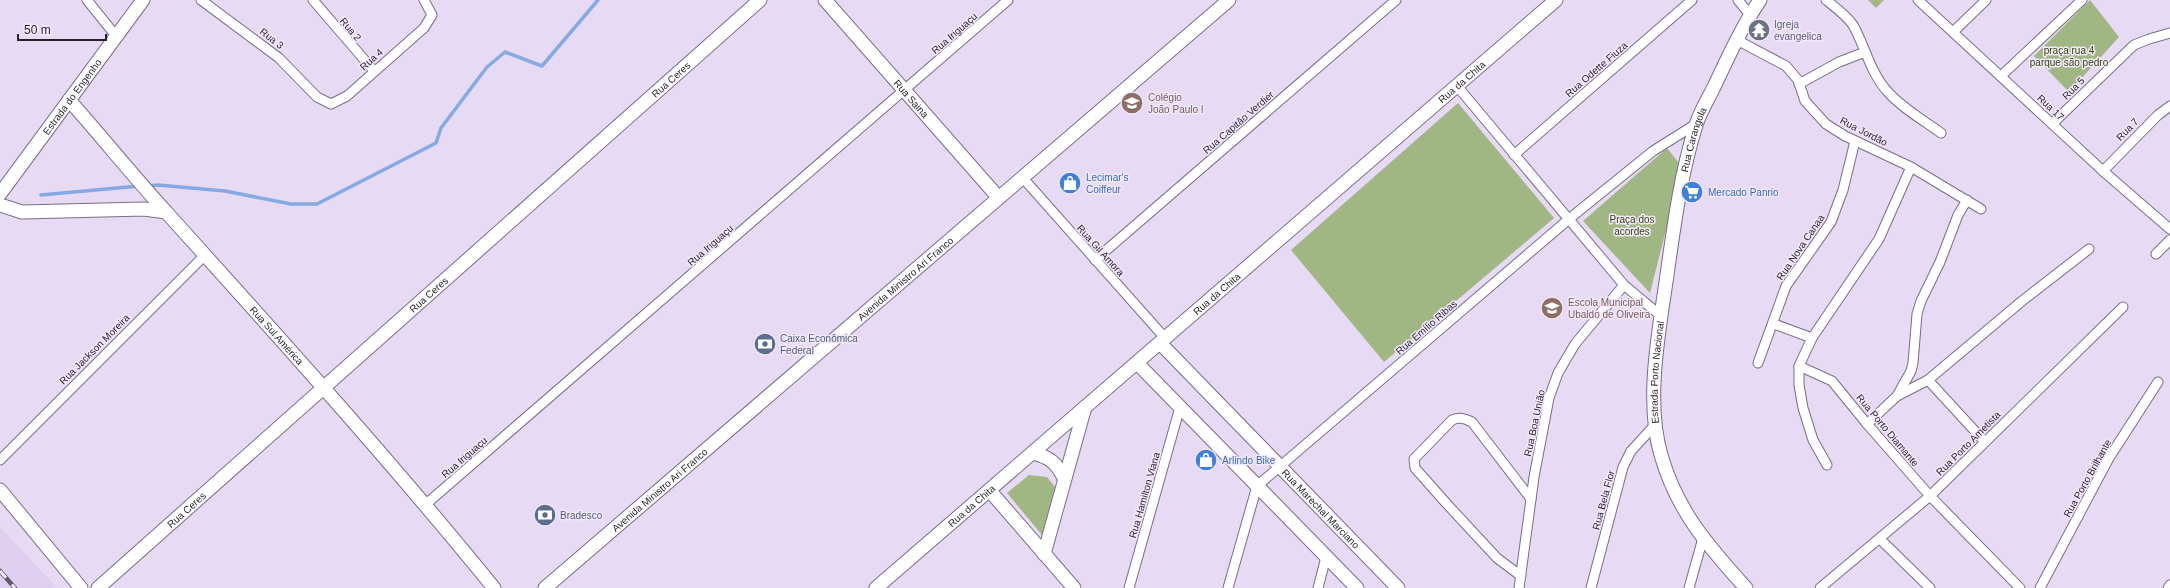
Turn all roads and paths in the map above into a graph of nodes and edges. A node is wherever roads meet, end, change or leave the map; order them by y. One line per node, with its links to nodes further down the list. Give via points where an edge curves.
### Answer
1 (87, 0): 22 (street)
2 (143, 0): 22 (main road, Estrada do Engenho)
3 (201, 0): 31 (street, Rua 3, via 279,58)
4 (313, 0): 25 (street, Rua 2)
5 (424, 0): 25 (street, Rua 4, via 432,16 430,21)
6 (760, 0): 65 (main road, Rua Ceres)
7 (826, 0): 29 (main road, Rua Saina)
8 (1008, 0): 29 (street, Rua Iriguaçu)
9 (1229, 0): 40 (main road, Avenida Ministro Ari Franco)
10 (1396, 0): 53 (street, Rua Capitão Verdier)
11 (1556, 0): 28 (main road, Rua da Chita)
12 (1692, 0): 37 (street, Rua Odette Fiuza)
13 (1738, 0): 19 (street)
14 (1760, 0): 19 (main road, Rua Carangola)
15 (1826, 0): 24 (street, via 1840,10 1852,25)
16 (1918, 0): 20 (street, Rua 17)
17 (1986, 0): 20 (street)
18 (2082, 0): 26 (street)
19 (1750, 15): 23 (main road, Rua Carangola)
20 (1954, 32): 26 (street, Rua 17)
21 (2170, 33): 34 (street, Rua 5, via 2134,45)
22 (116, 36): 30 (main road, Estrada do Engenho)
23 (1737, 40): 27 (street, Rua Jordão, via 1786,66); 33 (main road, Rua Carangola)
24 (1865, 52): 27 (street, via 1839,62); 35 (street, via 1886,90 1898,102)
25 (374, 71): 31 (street, Rua 4, via 336,103)
26 (2001, 76): 34 (street, Rua 17)
27 (1799, 84): 36 (street, Rua Jordão, via 1805,101 1815,114 1826,124)
28 (1457, 86): 37 (street, Estrada Porto Nacional); 59 (main road, Rua da Chita)
29 (905, 91): 42 (main road, Rua Saina); 82 (street, Rua Iriguaçu)
30 (69, 100): 41 (main road, Estrada do Engenho); 46 (main road, Rua Sul América)
31 (323, 101)
32 (2170, 106): 39 (street, Rua 7)
33 (1696, 124): 47 (street, Rua Emílio Ribas, via 1653,151); 56 (main road, Rua Carangola, via 1672,236)
34 (2052, 124): 39 (street, Rua 17)
35 (1941, 133)
36 (1855, 141): 38 (street, Rua Jordão); 57 (street, Rua Nova Canaa, via 1843,190 1833,217 1786,286)
37 (1514, 155): 47 (street, Estrada Porto Nacional)
38 (1911, 167): 43 (street, Rua Jordão); 58 (street, via 1879,239)
39 (2102, 171): 48 (street, Rua 17)
40 (1022, 177): 42 (main road, Avenida Ministro Ari Franco); 53 (street, Rua Gil Amora)
41 (0, 194)
42 (998, 197): 92 (main road, Avenida Ministro Ari Franco)
43 (1967, 200): 45 (street, Rua Jordão); 66 (street, via 1958,214 1940,262 1921,301 1917,314 1911,371)
44 (0, 205): 46 (main road, via 22,212 144,209)
45 (1981, 209)
46 (166, 212): 52 (main road, Rua Sul América)
47 (1569, 219): 54 (street, Estrada Porto Nacional); 75 (street, Rua Emílio Ribas)
48 (2170, 229)
49 (2170, 240): 51 (street)
50 (2089, 249): 63 (street)
51 (2156, 254)
52 (205, 255): 65 (main road, Rua Sul América); 73 (street, Rua Jackson Moreira)
53 (1095, 260): 59 (street, Rua Gil Amora)
54 (1624, 285): 56 (street, Estrada Porto Nacional); 81 (street, Rua Boa União, via 1574,344 1558,373 1549,398)
55 (2124, 307): 71 (street, Rua Porto Ametista)
56 (1661, 316): 70 (main road, Estrada Porto Nacional)
57 (1774, 324): 58 (street); 61 (street, Rua Nova Canaa)
58 (1812, 338): 62 (street)
59 (1163, 341): 60 (main road, Rua da Chita); 75 (main road, Rua Marechal Marciano)
60 (1137, 363): 67 (main road, Rua da Chita); 68 (main road)
61 (1758, 364)
62 (1799, 366): 69 (street, Rua Porto Diamante, via 1832,381); 74 (street, via 1799,385 1806,419 1813,440)
63 (1928, 380): 66 (street); 71 (street)
64 (2158, 382): 107 (street, Rua Porto Brilhante, via 2109,458)
65 (324, 387): 82 (main road, Rua Sul América); 90 (main road, Rua Ceres)
66 (1897, 396): 69 (street)
67 (1085, 407): 72 (main road, Rua da Chita); 76 (main road)
68 (1180, 407): 77 (main road); 95 (street, Rua Hamilton Viana)
69 (1867, 424): 80 (street, Rua Porto Diamante)
70 (1654, 426): 83 (main road, Estrada Porto Nacional, via 1670,481 1681,507); 101 (street, Rua Bela Flor, via 1631,451 1623,467)
71 (1984, 442): 80 (street, Rua Porto Ametista)
72 (1033, 454): 76 (main road, via 1045,456 1053,461); 79 (main road, Rua da Chita)
73 (0, 460)
74 (1827, 465)
75 (1280, 466): 77 (street, Rua Emílio Ribas); 99 (main road, Rua Marechal Marciano)
76 (1064, 478): 85 (main road)
77 (1257, 486): 86 (main road); 96 (street)
78 (0, 490): 89 (main road)
79 (990, 490): 85 (main road); 93 (main road, Rua da Chita)
80 (1930, 496): 84 (street, Rua Porto Ametista); 106 (street, Rua Porto Diamante)
81 (1531, 499): 87 (street, Rua Boa União); 87 (street, via 1472,422 1465,419 1452,420 1414,459 1415,468 1446,504 1497,558)
82 (425, 505): 91 (main road, Rua Sul América)
83 (1703, 538): 102 (street); 103 (main road, Estrada Porto Nacional)
84 (1880, 539): 104 (street, Rua Porto Ametista); 105 (street)
85 (1044, 554): 94 (main road)
86 (1326, 557): 97 (street); 98 (main road)
87 (1521, 576): 100 (street, Rua Boa União)
88 (2170, 585): 108 (street)
89 (81, 588)
90 (98, 588)
91 (494, 588)
92 (545, 588)
93 (876, 588)
94 (1074, 588)
95 (1129, 588)
96 (1228, 588)
97 (1318, 588)
98 (1356, 588)
99 (1398, 588)
100 (1519, 588)
101 (1591, 588)
102 (1689, 588)
103 (1746, 588)
104 (1820, 588)
105 (1930, 588)
106 (2020, 588)
107 (2040, 588)
108 (2168, 588)

